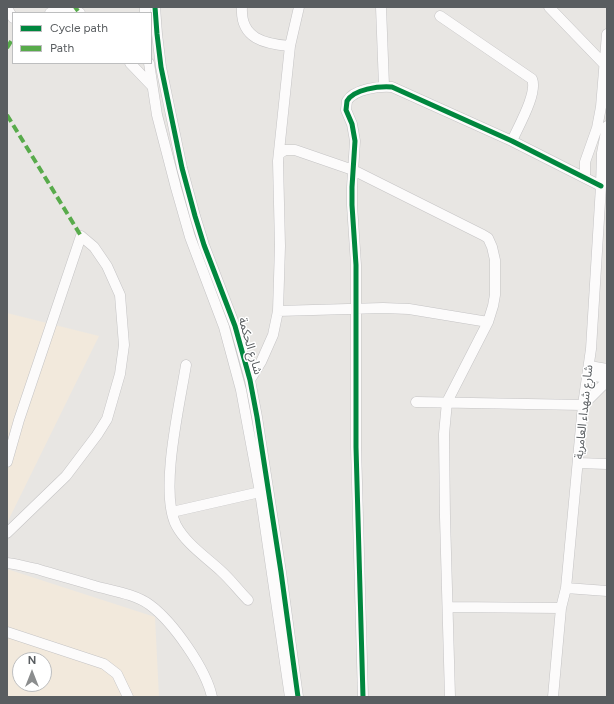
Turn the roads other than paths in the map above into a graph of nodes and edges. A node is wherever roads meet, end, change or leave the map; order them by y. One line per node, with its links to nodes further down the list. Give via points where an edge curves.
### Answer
1 (155, 7): 31 (street, شارع الحكمة, via 161,67 188,189 204,245 234,326)
2 (242, 7): 10 (street, via 241,16 246,29 258,40)
3 (300, 7): 10 (street)
4 (381, 7): 15 (street)
5 (549, 7): 13 (street)
6 (52, 12): 7 (street, via 66,8)
7 (79, 12)
8 (440, 16): 17 (street, via 532,79 534,87 531,97)
9 (607, 34): 13 (street)
10 (290, 46): 18 (street)
11 (131, 64): 14 (street)
12 (149, 64): 14 (street, شارع الحكمة)
13 (604, 64): 20 (street, via 601,107 597,128 585,162)
14 (152, 86): 39 (street, شارع الحكمة, via 157,115 190,237 224,327 238,375)
15 (384, 86): 17 (street, via 392,87); 19 (street, via 355,94 346,101 355,141)
16 (607, 126): 21 (street, شارع شهداء العامرية, via 602,154)
17 (512, 141): 20 (street)
18 (279, 154): 19 (street, via 285,150 302,151); 25 (street)
19 (353, 170): 24 (street); 26 (street, via 488,238 495,260 494,306)
20 (584, 177): 21 (street)
21 (601, 186): 22 (street, شارع شهداء العامرية)
22 (596, 262): 23 (street); 29 (street, شارع شهداء العامرية)
23 (607, 263)
24 (356, 310): 25 (street); 26 (street, via 409,309); 53 (street, via 356,448)
25 (278, 311): 31 (street, via 274,335)
26 (488, 322): 34 (street)
27 (186, 365): 40 (street, via 170,472)
28 (607, 369): 29 (street)
29 (588, 371): 30 (street); 35 (street, شارع شهداء العامرية)
30 (607, 378)
31 (250, 380): 52 (street, شارع الحكمة)
32 (607, 383): 35 (street)
33 (416, 402): 34 (street)
34 (447, 402): 35 (street); 46 (street, via 444,434 444,510)
35 (583, 405): 37 (street, شارع شهداء العامرية)
36 (7, 462): 41 (street, via 81,236 94,246 108,266 120,295 124,345 120,374 107,419 97,435 66,476)
37 (578, 463): 38 (street); 43 (street, شارع شهداء العامرية)
38 (607, 464)
39 (260, 492): 40 (street); 51 (street, شارع الحكمة)
40 (172, 512): 45 (street, via 182,534)
41 (7, 533)
42 (7, 562): 50 (street, via 133,597 149,605 164,618 181,639 208,682)
43 (566, 588): 44 (street); 47 (street, شارع شهداء العامرية)
44 (607, 591)
45 (248, 600)
46 (448, 607): 47 (street); 54 (street)
47 (561, 608): 55 (street, شارع شهداء العامرية)
48 (7, 632): 49 (street, via 104,664 117,674)
49 (128, 697)
50 (212, 697)
51 (290, 697)
52 (298, 697)
53 (363, 697)
54 (450, 697)
55 (553, 697)

